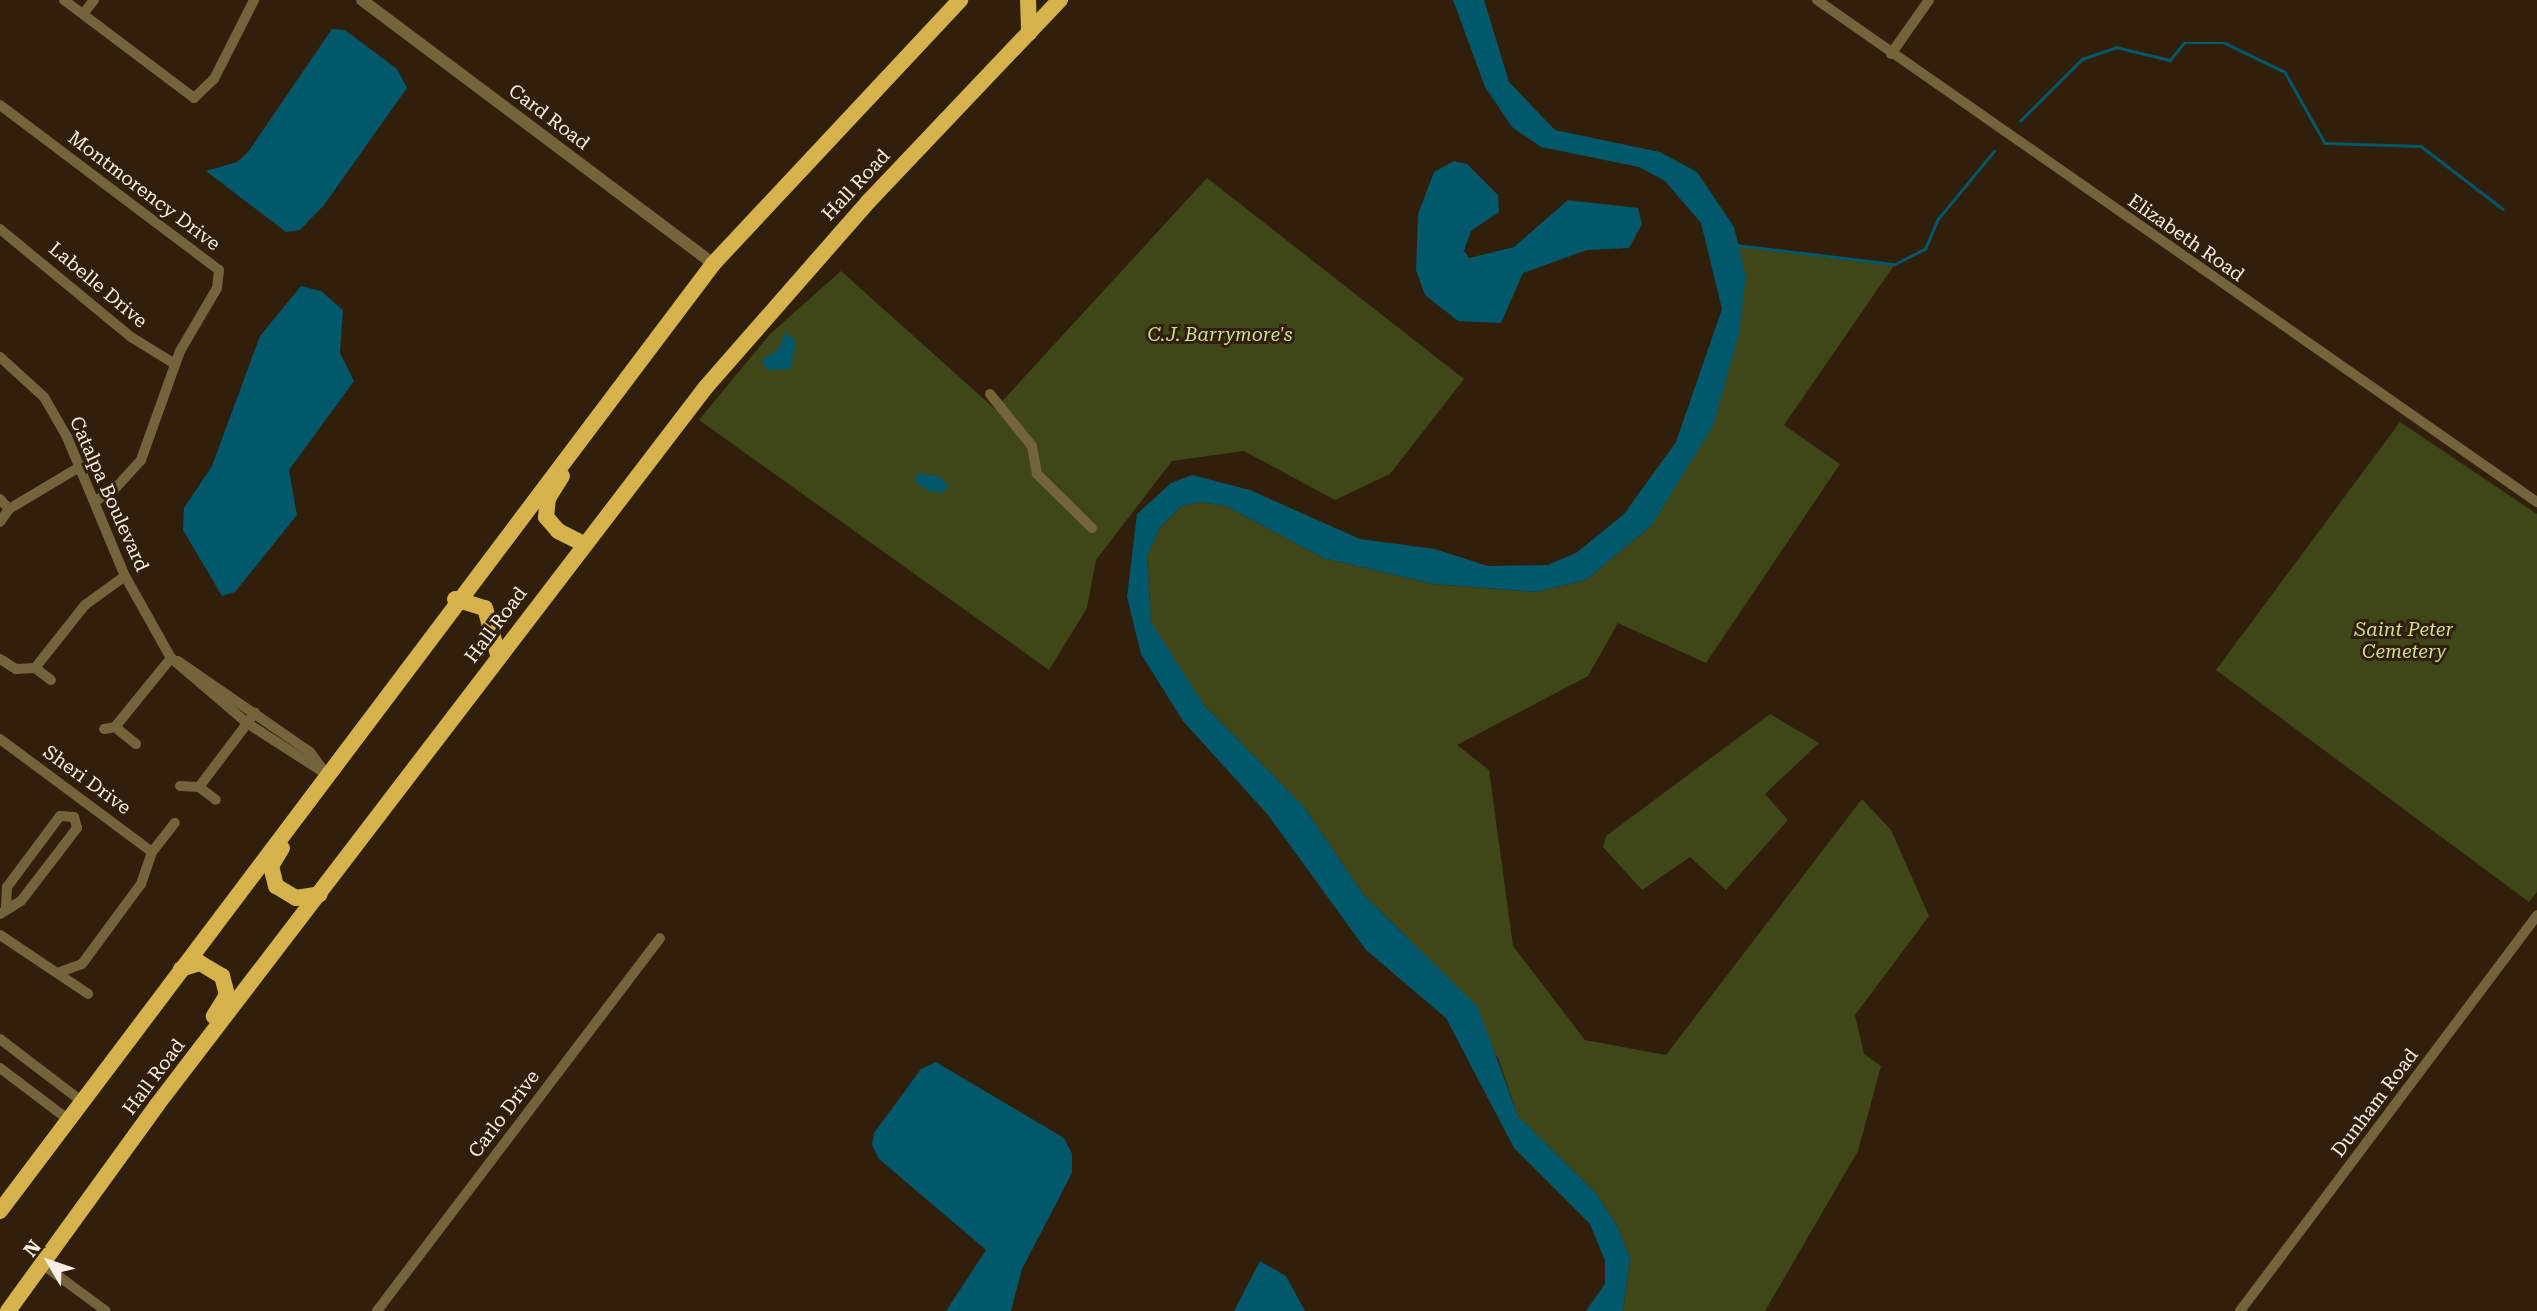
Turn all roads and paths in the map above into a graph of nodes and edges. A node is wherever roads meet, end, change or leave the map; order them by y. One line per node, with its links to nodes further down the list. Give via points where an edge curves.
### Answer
1 (64, 0): 10 (street)
2 (94, 0): 10 (street)
3 (254, 0): 10 (street, via 214,79 194,98)
4 (362, 0): 15 (street, Card Road)
5 (960, 0): 15 (highway)
6 (1028, 0): 11 (highway)
7 (1060, 0): 11 (highway, Hall Road)
8 (1818, 0): 12 (street, Elizabeth Road)
9 (1929, 0): 12 (street)
10 (83, 14)
11 (1029, 33): 27 (highway, Hall Road, via 775,304)
12 (1892, 54): 23 (street, Elizabeth Road)
13 (0, 105): 17 (street, Montmorency Drive, via 219,270 217,288)
14 (0, 229): 17 (street, Labelle Drive, via 131,337)
15 (713, 264): 18 (highway)
16 (0, 357): 20 (street, Catalpa Boulevard, via 44,397)
17 (175, 364): 22 (street, Montmorency Drive, via 141,460 113,492)
18 (618, 386): 27 (highway, via 610,412 545,507 553,527); 29 (highway)
19 (990, 394): 26 (street, via 1032,446 1037,474)
20 (81, 466): 22 (street, Catalpa Boulevard); 24 (street)
21 (0, 499): 24 (street)
22 (96, 500): 28 (street, Catalpa Boulevard)
23 (2537, 502)
24 (9, 509): 25 (street)
25 (0, 522)
26 (1092, 528)
27 (583, 544): 30 (highway, Hall Road)
28 (125, 576): 32 (street, Catalpa Boulevard); 33 (street, via 85,605)
29 (455, 599): 30 (highway, via 485,608); 42 (highway)
30 (498, 655): 48 (highway, Hall Road)
31 (0, 659): 33 (street, via 16,669)
32 (171, 659): 35 (street, via 199,670); 36 (street, Catalpa Boulevard); 37 (street)
33 (34, 668): 34 (street)
34 (51, 680)
35 (255, 712): 36 (street); 42 (street, via 310,752)
36 (247, 723): 42 (street, Catalpa Boulevard); 44 (street)
37 (115, 727): 38 (street); 40 (street)
38 (104, 729)
39 (4, 741): 41 (street); 47 (street, Sheri Drive)
40 (136, 744)
41 (0, 753)
42 (326, 774): 48 (highway, via 271,866 284,892 296,898); 53 (highway)
43 (180, 786): 44 (street)
44 (199, 787): 45 (street)
45 (216, 800)
46 (175, 823): 47 (street)
47 (152, 852): 54 (street, via 141,884 82,964)
48 (320, 894): 59 (highway, Hall Road)
49 (3, 911): 49 (street, via 21,901 77,828 74,817 60,816 7,887)
50 (2537, 915): 63 (street, Dunham Road)
51 (0, 934): 54 (street, via 46,970)
52 (660, 938): 66 (street, Carlo Drive)
53 (181, 969): 58 (highway); 59 (highway, via 200,963 217,970 227,995 163,1082)
54 (61, 972): 55 (street)
55 (88, 994)
56 (1, 1042): 58 (street)
57 (0, 1068): 60 (street)
58 (80, 1100): 60 (highway)
59 (157, 1105): 62 (highway, Hall Road)
60 (66, 1118): 61 (highway)
61 (0, 1211)
62 (42, 1264): 64 (highway, Hall Road); 65 (street)
63 (2243, 1310)
64 (8, 1311)
65 (106, 1311)
66 (377, 1311)

